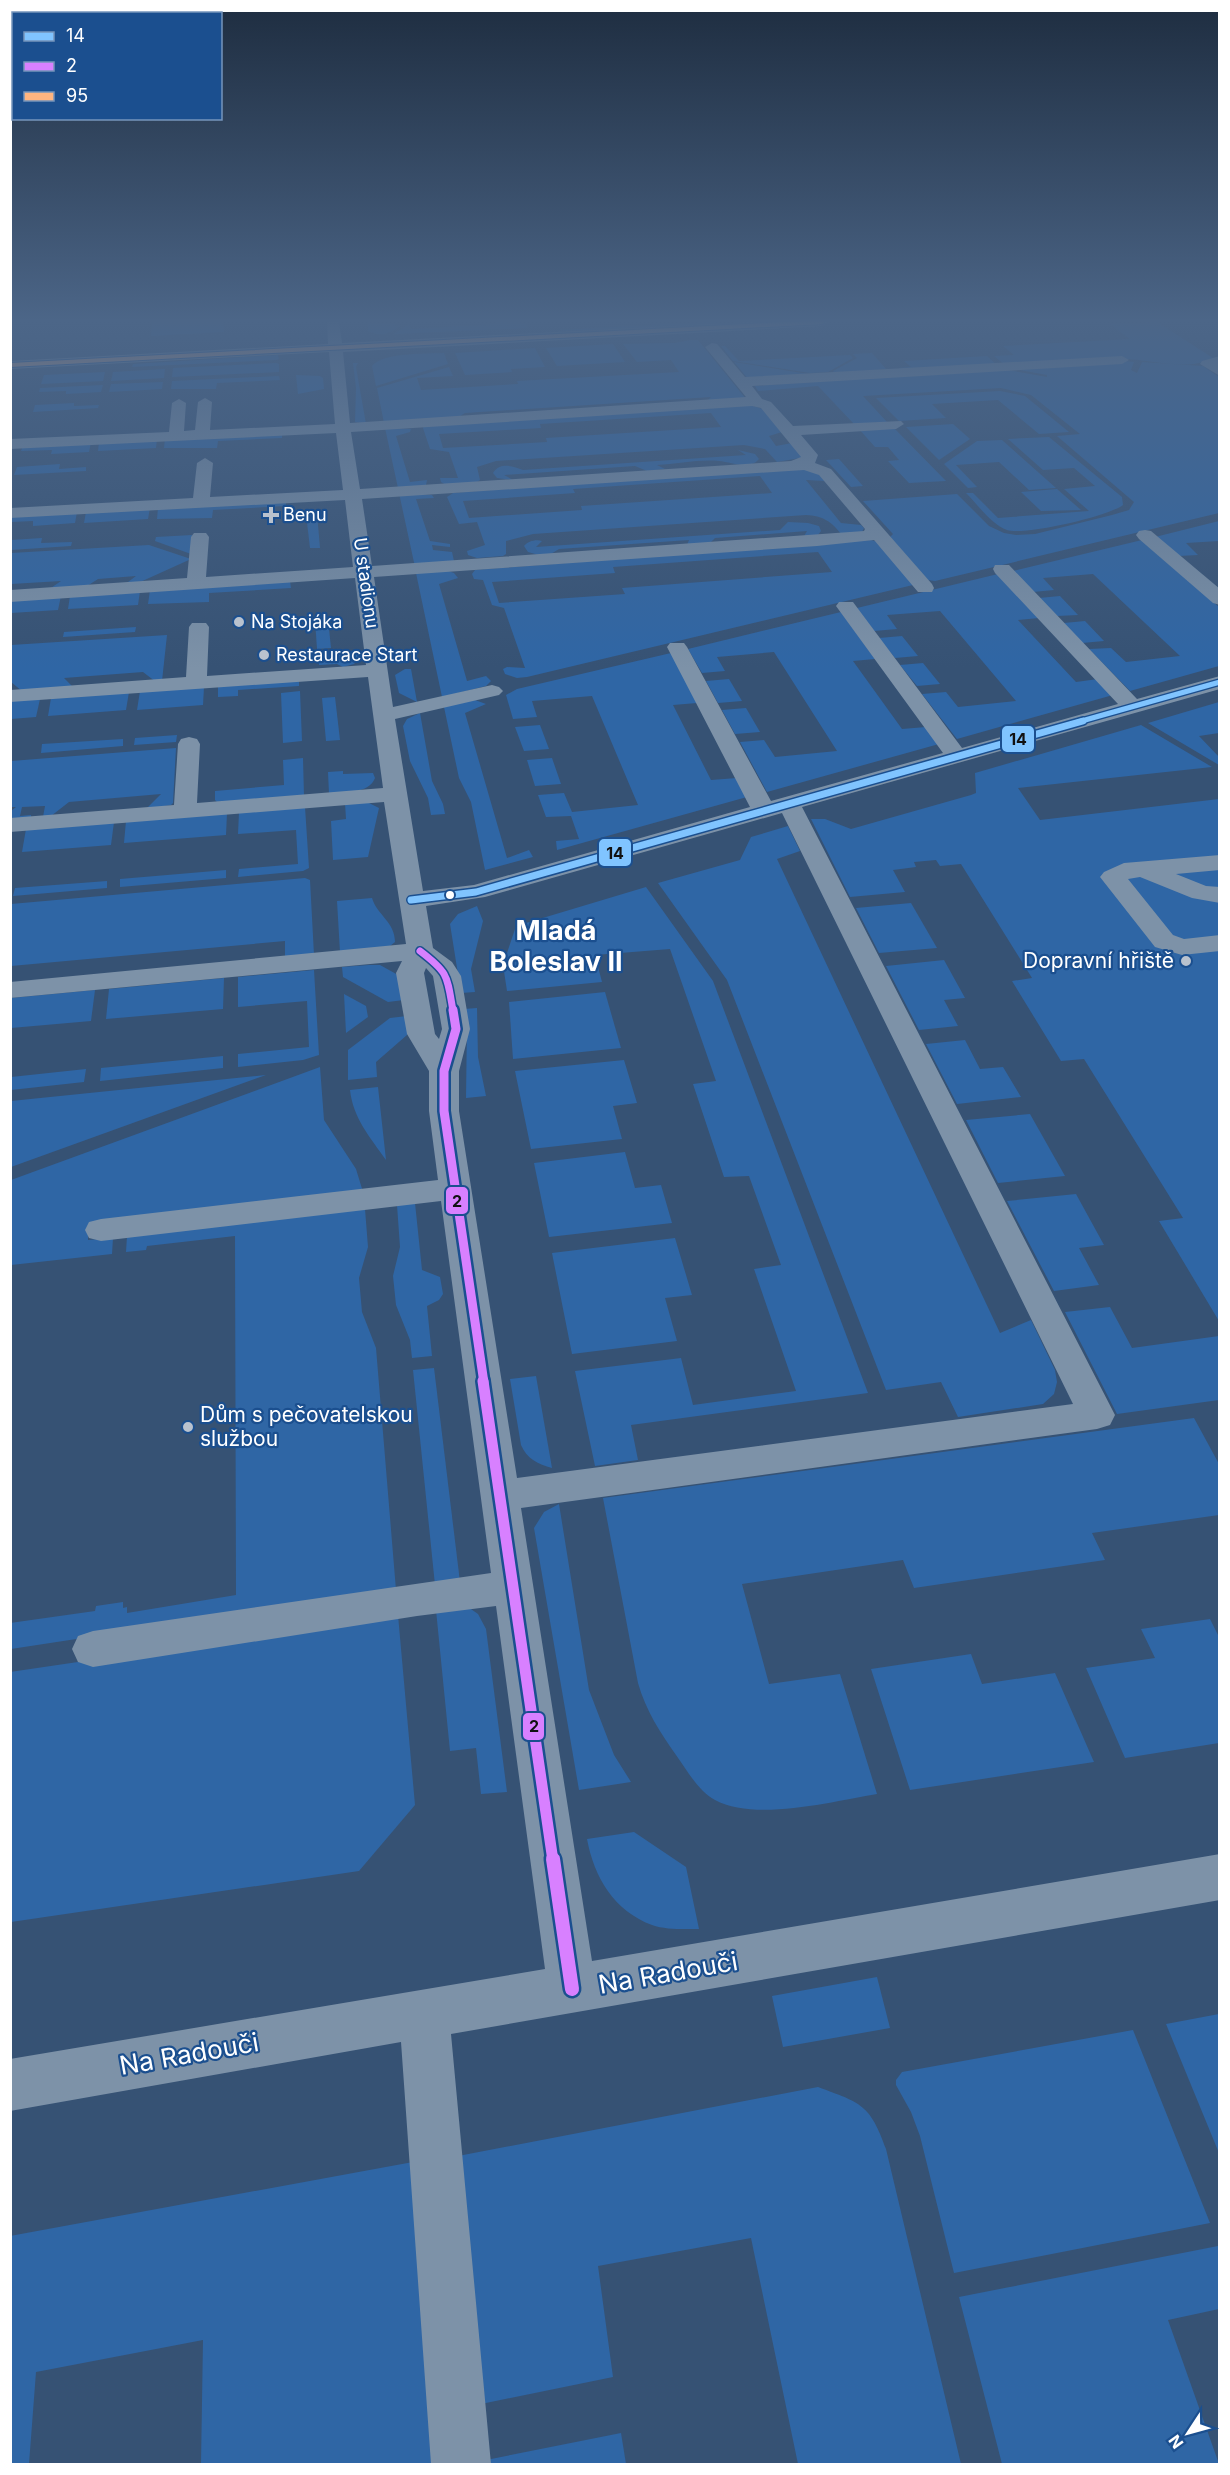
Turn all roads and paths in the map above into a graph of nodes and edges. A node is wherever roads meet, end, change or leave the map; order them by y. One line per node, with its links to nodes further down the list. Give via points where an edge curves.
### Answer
1 (145, 438): 4 (street)
2 (345, 438): 7 (street, U stadionu)
3 (794, 438): 6 (street, via 810,458)
4 (10, 444)
5 (205, 463): 8 (street)
6 (795, 465): 7 (street); 10 (street, via 813,466 825,472)
7 (353, 493): 8 (street); 14 (street, U stadionu)
8 (201, 502): 9 (street)
9 (10, 513)
10 (874, 528): 14 (street, via 869,536 858,538 500,561); 16 (street)
11 (1145, 535): 18 (street)
12 (200, 537): 15 (street)
13 (1002, 569): 27 (street)
14 (365, 574): 15 (street); 22 (street, U stadionu)
15 (196, 584): 17 (street)
16 (925, 588)
17 (10, 596)
18 (1220, 599)
19 (846, 606): 30 (street)
20 (199, 627): 24 (street)
21 (677, 646): 32 (street)
22 (379, 670): 24 (street); 28 (street, U stadionu)
23 (1220, 682): 27 (street)
24 (196, 683): 26 (street)
25 (492, 691): 28 (street)
26 (10, 696)
27 (1133, 707): 30 (street)
28 (386, 715): 31 (street, U stadionu)
29 (189, 744): 33 (street)
30 (957, 756): 32 (street)
31 (395, 794): 33 (street); 38 (street, U stadionu)
32 (776, 808): 38 (street, via 476,892); 44 (street, via 797,819 1097,1415)
33 (185, 811): 34 (street)
34 (10, 825)
35 (1220, 862): 36 (street)
36 (1143, 869): 37 (street); 39 (street, via 1119,872 1113,877 1160,938 1182,947)
37 (1218, 897)
38 (411, 900): 40 (street, U stadionu)
39 (1220, 943)
40 (420, 951): 41 (street); 42 (street, via 410,974 420,1035 444,1071 444,1111)
41 (10, 990)
42 (455, 1190): 43 (street); 44 (street)
43 (101, 1230)
44 (500, 1496): 45 (street)
45 (513, 1587): 46 (street); 48 (street)
46 (93, 1649)
47 (1220, 1877): 48 (street, Na Radouči)
48 (572, 1989): 49 (street, Na Radouči)
49 (424, 2015): 50 (street, Na Radouči); 51 (street)
50 (10, 2085)
51 (461, 2464)

